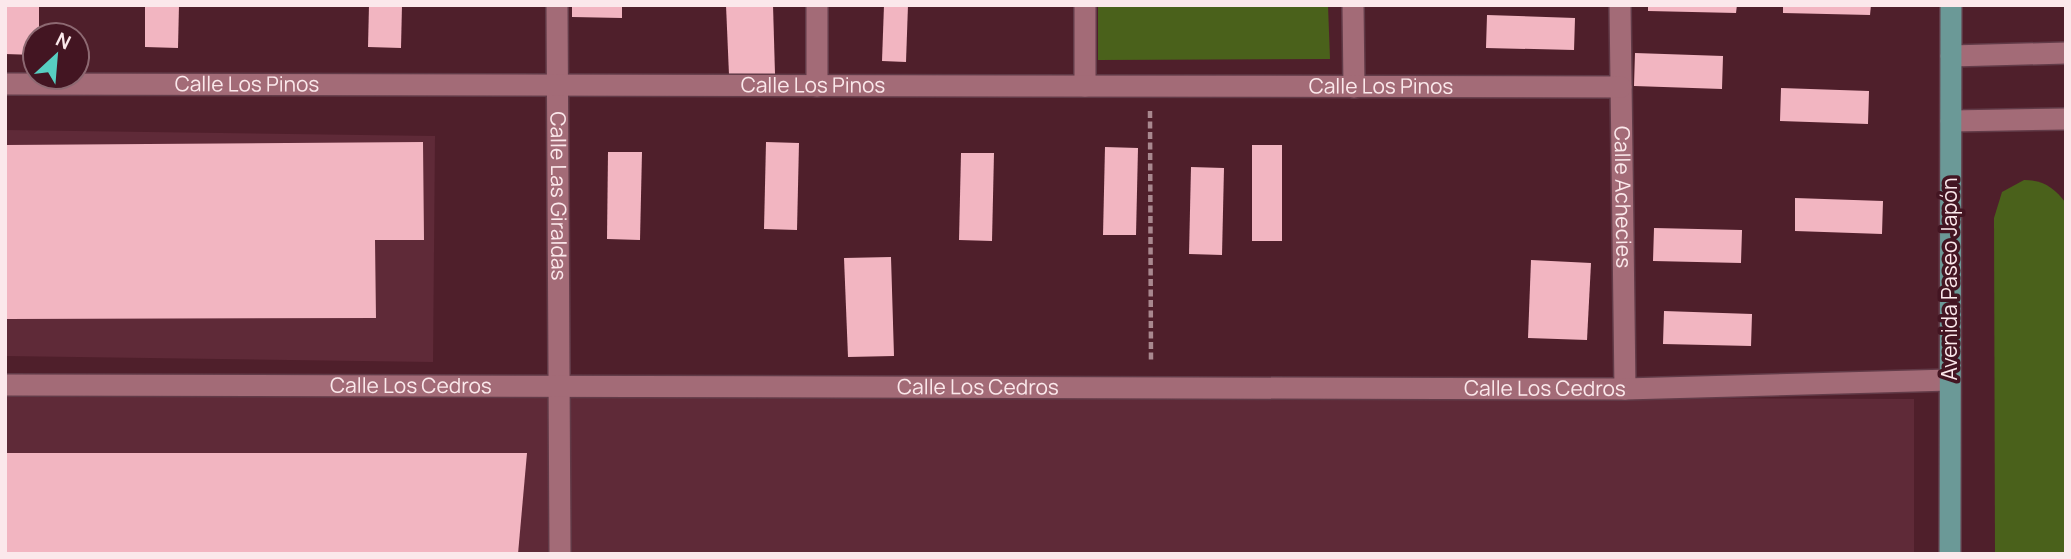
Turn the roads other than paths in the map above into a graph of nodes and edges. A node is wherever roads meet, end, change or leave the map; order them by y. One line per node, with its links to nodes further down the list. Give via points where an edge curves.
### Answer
1 (557, 5): 10 (street, Calle Las Giraldas)
2 (817, 5): 11 (street)
3 (1085, 5): 12 (street)
4 (1353, 5): 13 (street)
5 (1620, 5): 14 (street, Calle Achecies)
6 (1951, 5): 8 (main road, Avenida Paseo Japón)
7 (2066, 53): 8 (street)
8 (1951, 57): 16 (main road, Avenida Paseo Japón)
9 (5, 84): 10 (street, Calle Los Pinos)
10 (558, 85): 11 (street, Calle Los Pinos); 19 (street, Calle Las Giraldas)
11 (817, 86): 12 (street, Calle Los Pinos)
12 (1085, 86): 13 (street, Calle Los Pinos)
13 (1354, 87): 14 (street, Calle Los Pinos)
14 (1621, 87): 20 (street, Calle Achecies)
15 (2066, 119): 16 (street)
16 (1951, 121): 17 (main road, Avenida Paseo Japón)
17 (1950, 380): 20 (street, Calle Los Cedros); 22 (main road, Avenida Paseo Japón)
18 (5, 385): 19 (street, Calle Los Cedros)
19 (560, 387): 20 (street, Calle Los Cedros); 21 (street, Calle Las Giraldas)
20 (1625, 389)
21 (560, 554)
22 (1950, 554)

